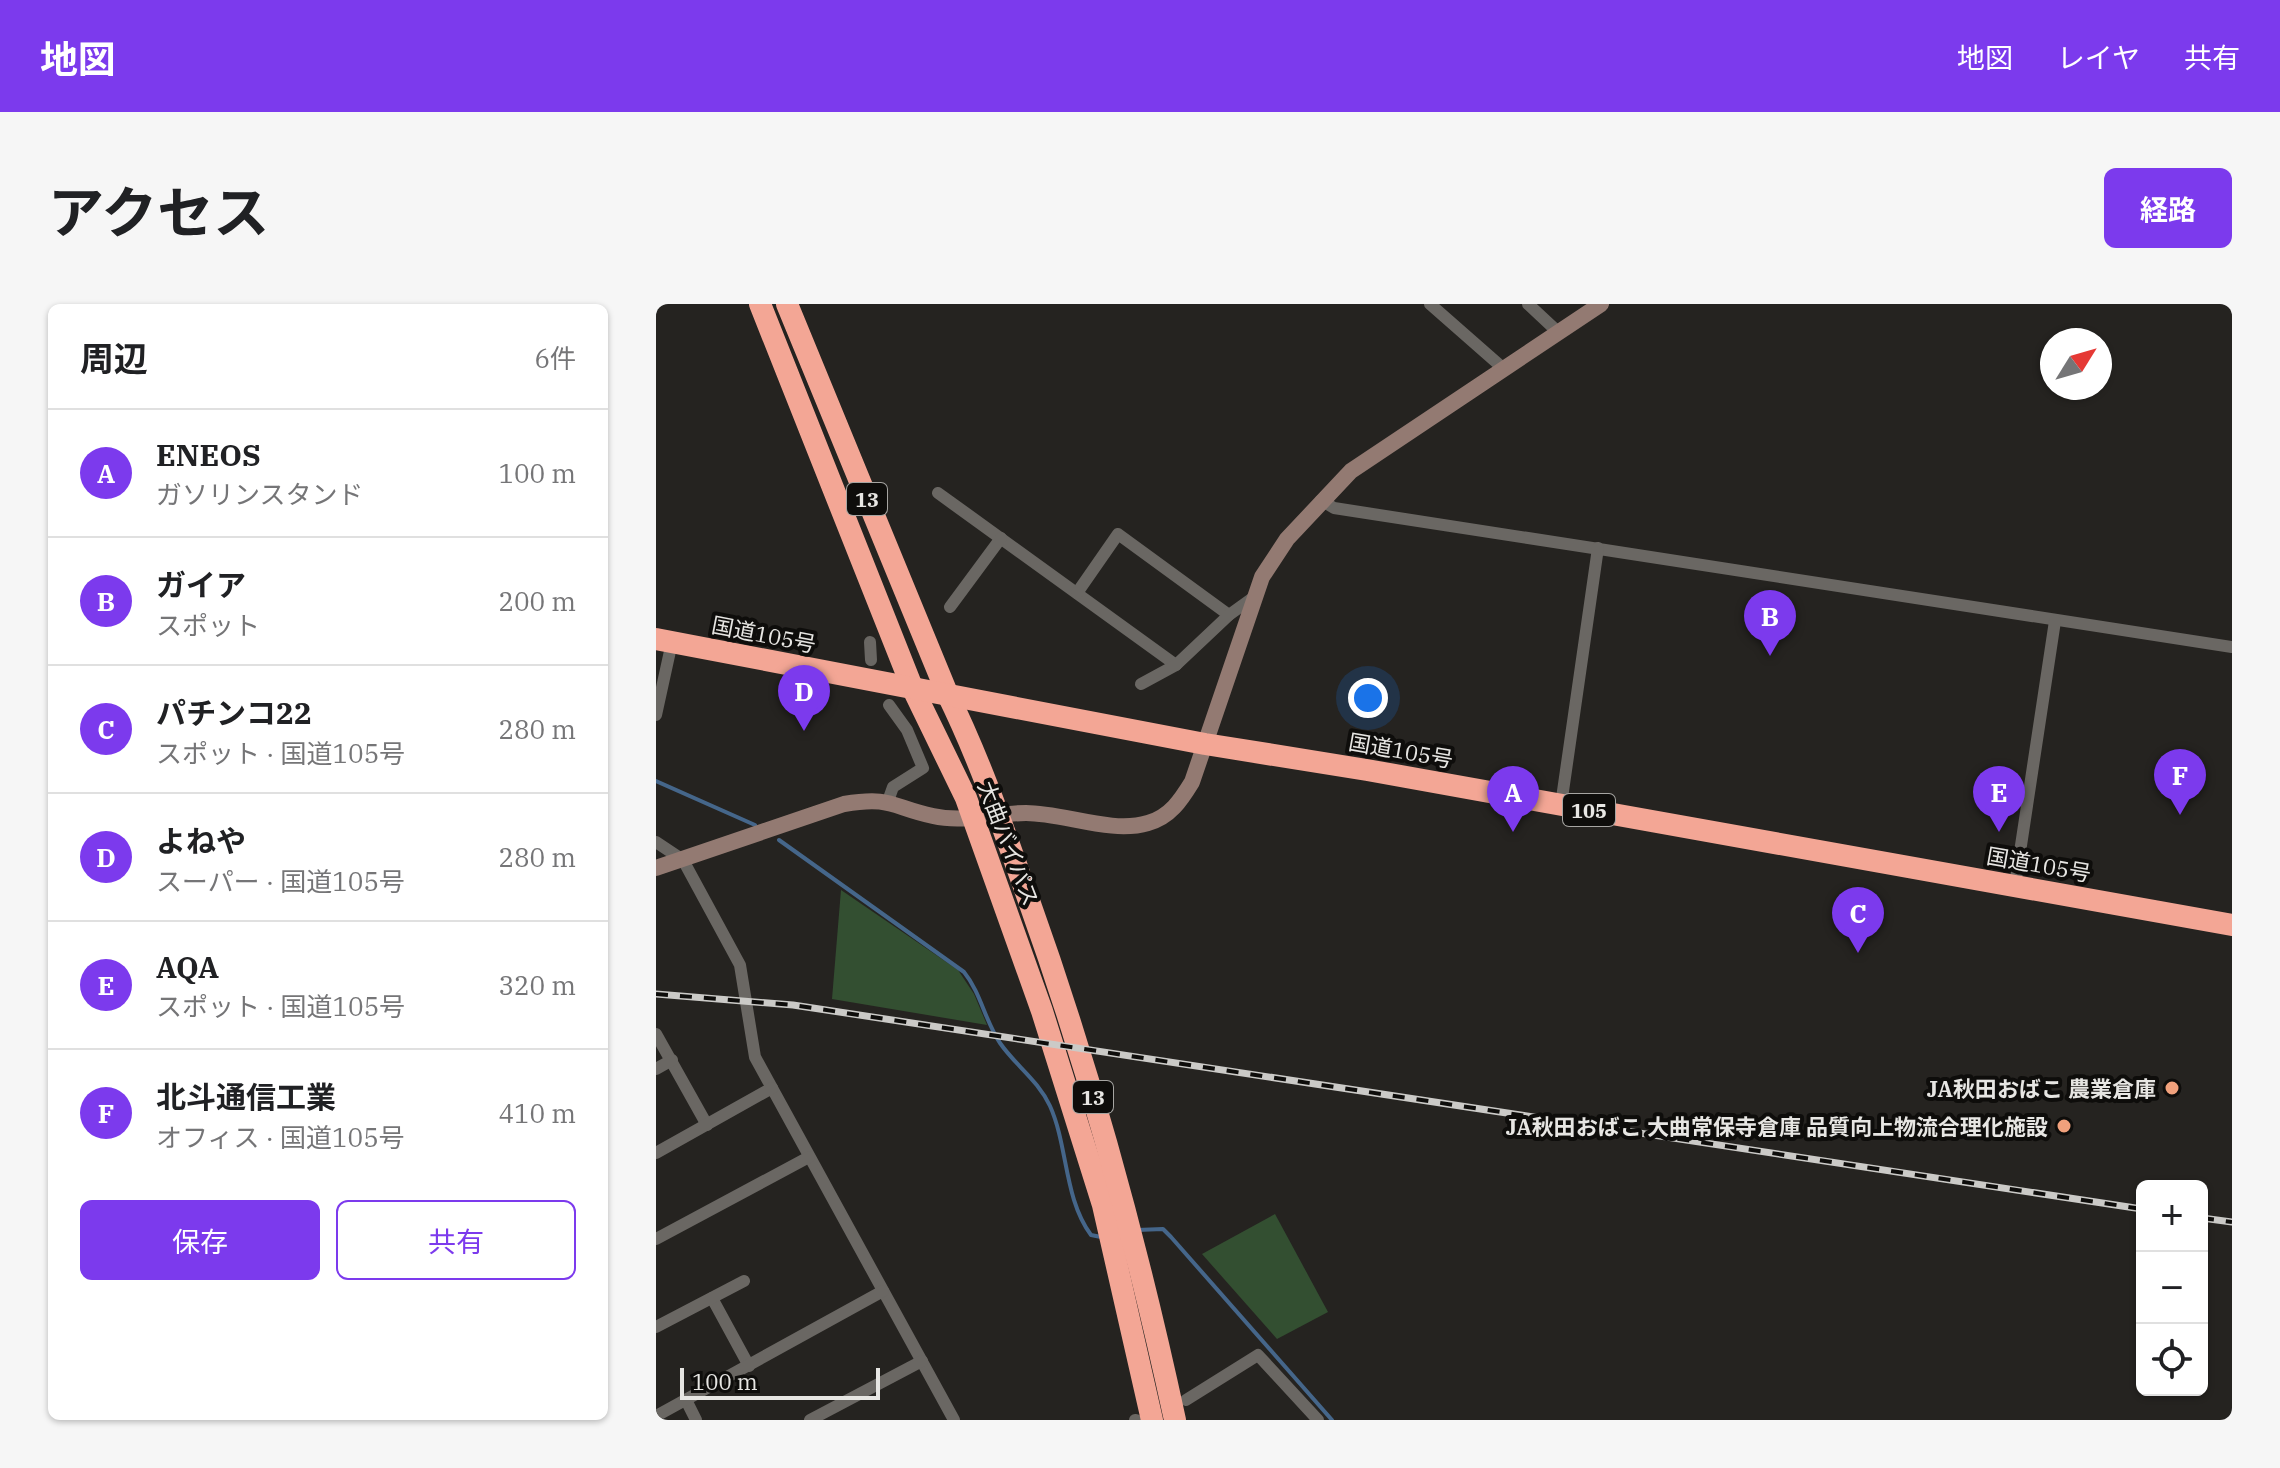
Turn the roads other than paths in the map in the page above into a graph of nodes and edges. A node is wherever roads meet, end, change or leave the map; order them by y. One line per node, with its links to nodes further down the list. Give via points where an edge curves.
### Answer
1 (760, 304): 23 (highway, 大曲バイパス / 13)
2 (787, 304): 24 (highway, 大曲バイパス / 13)
3 (1430, 304): 7 (street)
4 (1528, 304): 6 (street)
5 (1601, 304): 6 (street)
6 (1559, 333): 7 (street)
7 (1504, 369): 9 (street, via 1351,471)
8 (938, 493): 10 (street)
9 (1321, 500): 11 (street, via 1334,508); 13 (street, via 1287,539)
10 (1001, 538): 12 (street); 14 (street)
11 (1598, 548): 16 (street); 29 (street)
12 (1077, 593): 15 (street, via 1118,534); 21 (street)
13 (1254, 597): 15 (street); 27 (street)
14 (950, 607)
15 (1229, 615): 21 (street)
16 (2055, 621): 19 (street); 33 (street)
17 (664, 640): 23 (highway, 国道105号 / 105); 26 (street)
18 (870, 642): 20 (street)
19 (2232, 647)
20 (871, 660)
21 (1176, 665): 22 (street)
22 (1141, 684)
23 (912, 687): 24 (highway, 国道105号 / 105); 55 (highway, 大曲バイパス / 13, via 966,798 1042,1011 1099,1191)
24 (947, 693): 27 (highway, 国道105号 / 105); 50 (highway, 大曲バイパス / 13, via 986,782 1079,1047)
25 (889, 705): 28 (street, via 923,768 893,787)
26 (656, 715)
27 (1205, 744): 28 (street, via 1178,804 1149,823 1133,826 1025,813 933,816); 29 (highway, 国道105号 / 105)
28 (888, 801): 31 (street, via 844,804)
29 (1561, 805): 33 (highway, 国道105号 / 105)
30 (656, 842): 31 (street)
31 (683, 860): 32 (street); 38 (street, via 740,965 755,1057)
32 (656, 868)
33 (2015, 885): 34 (highway, 国道105号 / 105)
34 (2232, 925)
35 (656, 1034): 36 (street)
36 (672, 1060): 37 (street); 39 (street)
37 (656, 1069)
38 (772, 1088): 39 (street); 41 (street)
39 (707, 1125): 40 (street)
40 (656, 1153)
41 (809, 1157): 42 (street); 44 (street)
42 (656, 1239)
43 (744, 1281): 45 (street)
44 (883, 1291): 47 (street); 48 (street)
45 (712, 1298): 46 (street); 48 (street)
46 (656, 1327)
47 (922, 1361): 53 (street); 54 (street)
48 (749, 1366): 49 (street)
49 (686, 1400): 51 (street); 52 (street)
50 (1181, 1410): 56 (street, via 1258,1355)
51 (656, 1416)
52 (696, 1420)
53 (810, 1420)
54 (954, 1420)
55 (1152, 1420)
56 (1318, 1420)

